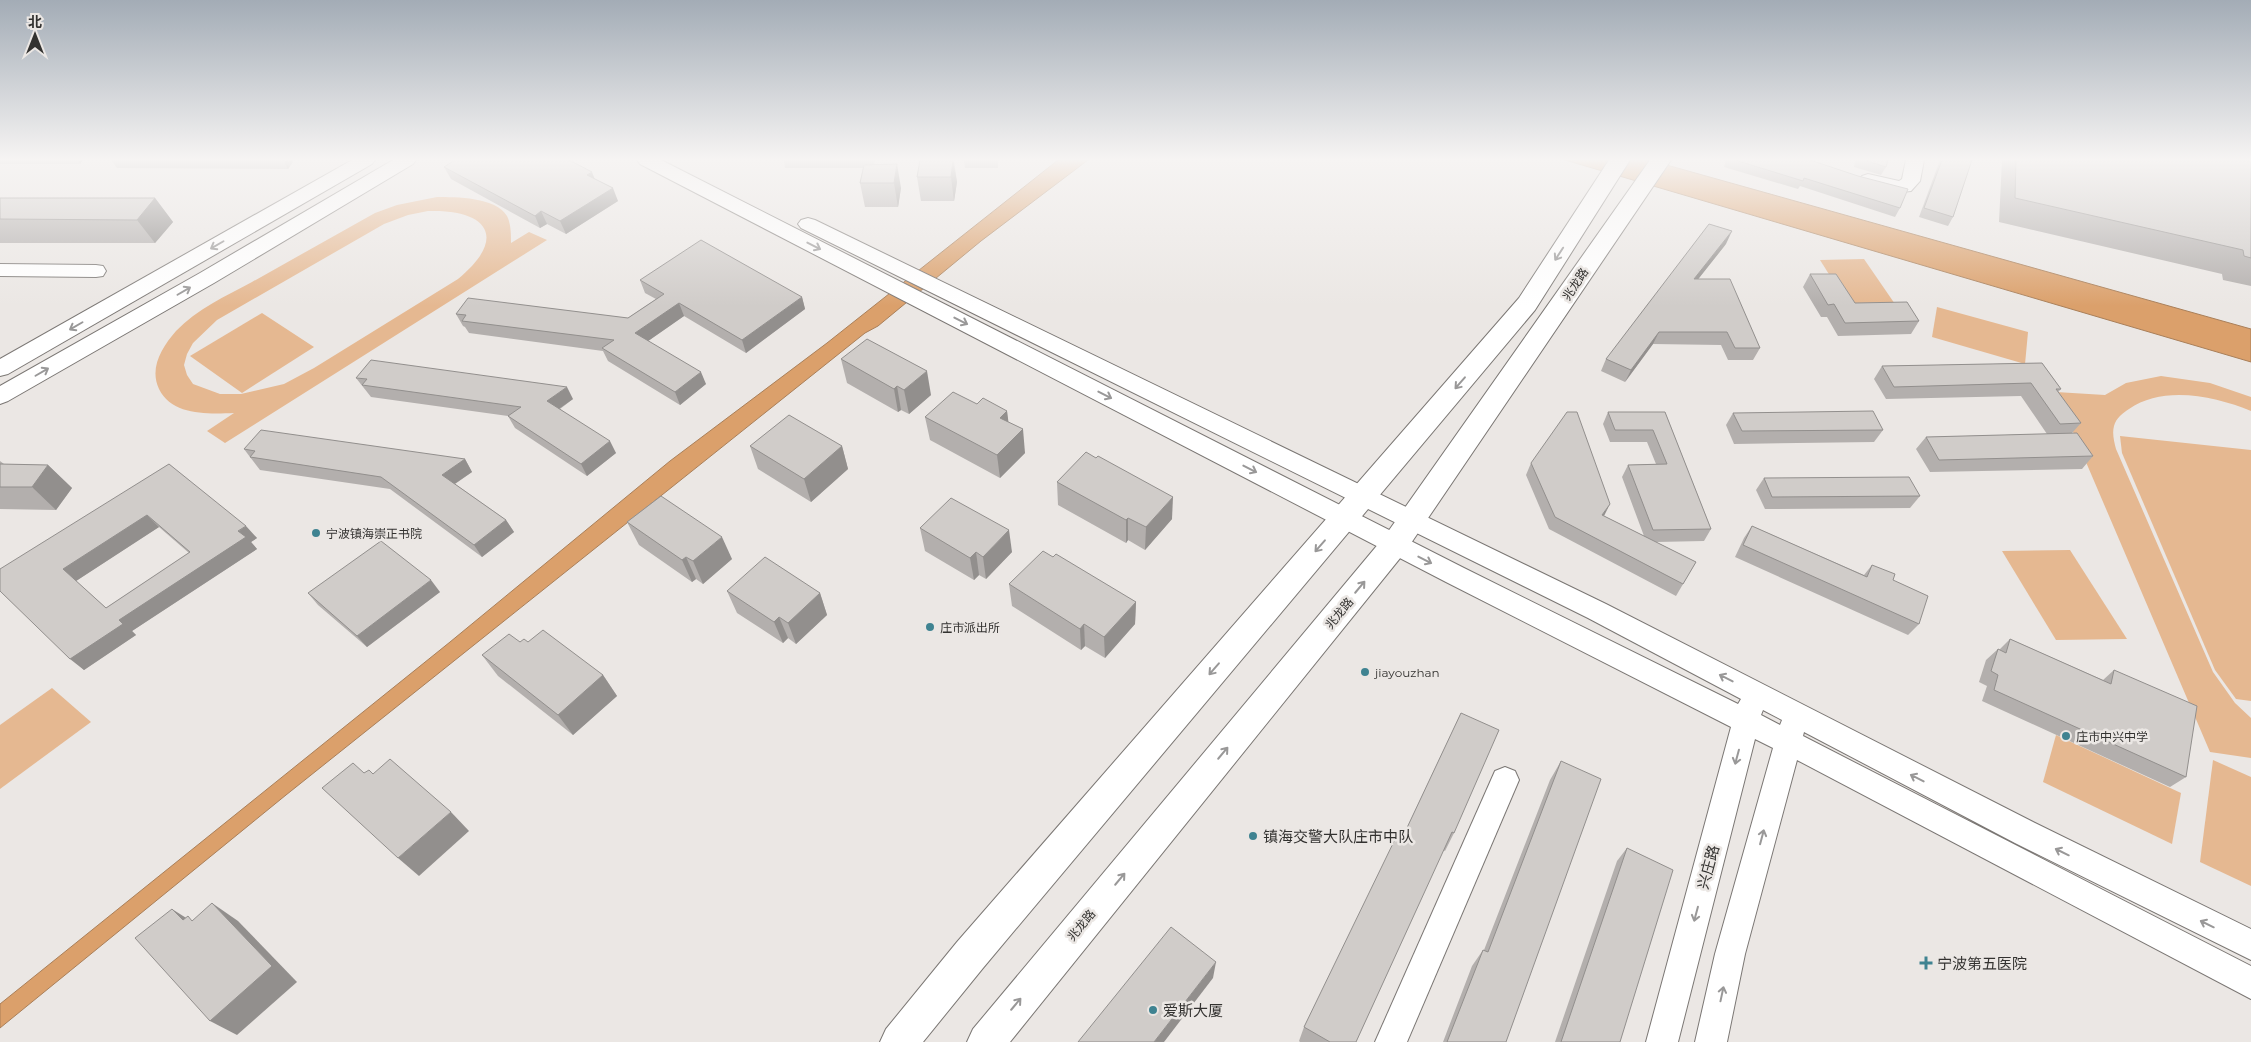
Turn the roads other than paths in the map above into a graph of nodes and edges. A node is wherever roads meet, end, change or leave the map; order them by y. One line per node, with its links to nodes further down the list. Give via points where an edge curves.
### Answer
1 (281, 209): 10 (street, one-way to 10)
2 (325, 209): 11 (street, one-way to 2)
3 (749, 209): 9 (street, one-way to 9)
4 (769, 209): 9 (street)
5 (1587, 209): 12 (main road, one-way to 12, via 1526,304)
6 (1628, 209): 13 (main road, 兆龙路)
7 (0, 270): 8 (street)
8 (96, 271)
9 (902, 281): 12 (street)
10 (0, 369)
11 (0, 396)
12 (1353, 507): 13 (street); 14 (street); 21 (main road, one-way to 21)
13 (1413, 521): 14 (main road, 兆龙路); 15 (street, one-way to 13, via 1597,611)
14 (1395, 544): 16 (street, one-way to 16); 22 (main road, 兆龙路, one-way to 14)
15 (1754, 693): 16 (street, 兴庄路); 17 (street)
16 (1747, 721): 17 (street); 24 (street, 兴庄路, one-way to 24)
17 (1792, 728): 19 (street, one-way to 17, via 2025,833); 20 (street); 25 (street, one-way to 17, via 1730,954)
18 (1505, 780): 23 (street)
19 (2251, 945)
20 (2251, 983)
21 (899, 1042)
22 (986, 1042)
23 (1391, 1042)
24 (1662, 1042)
25 (1712, 1042)

